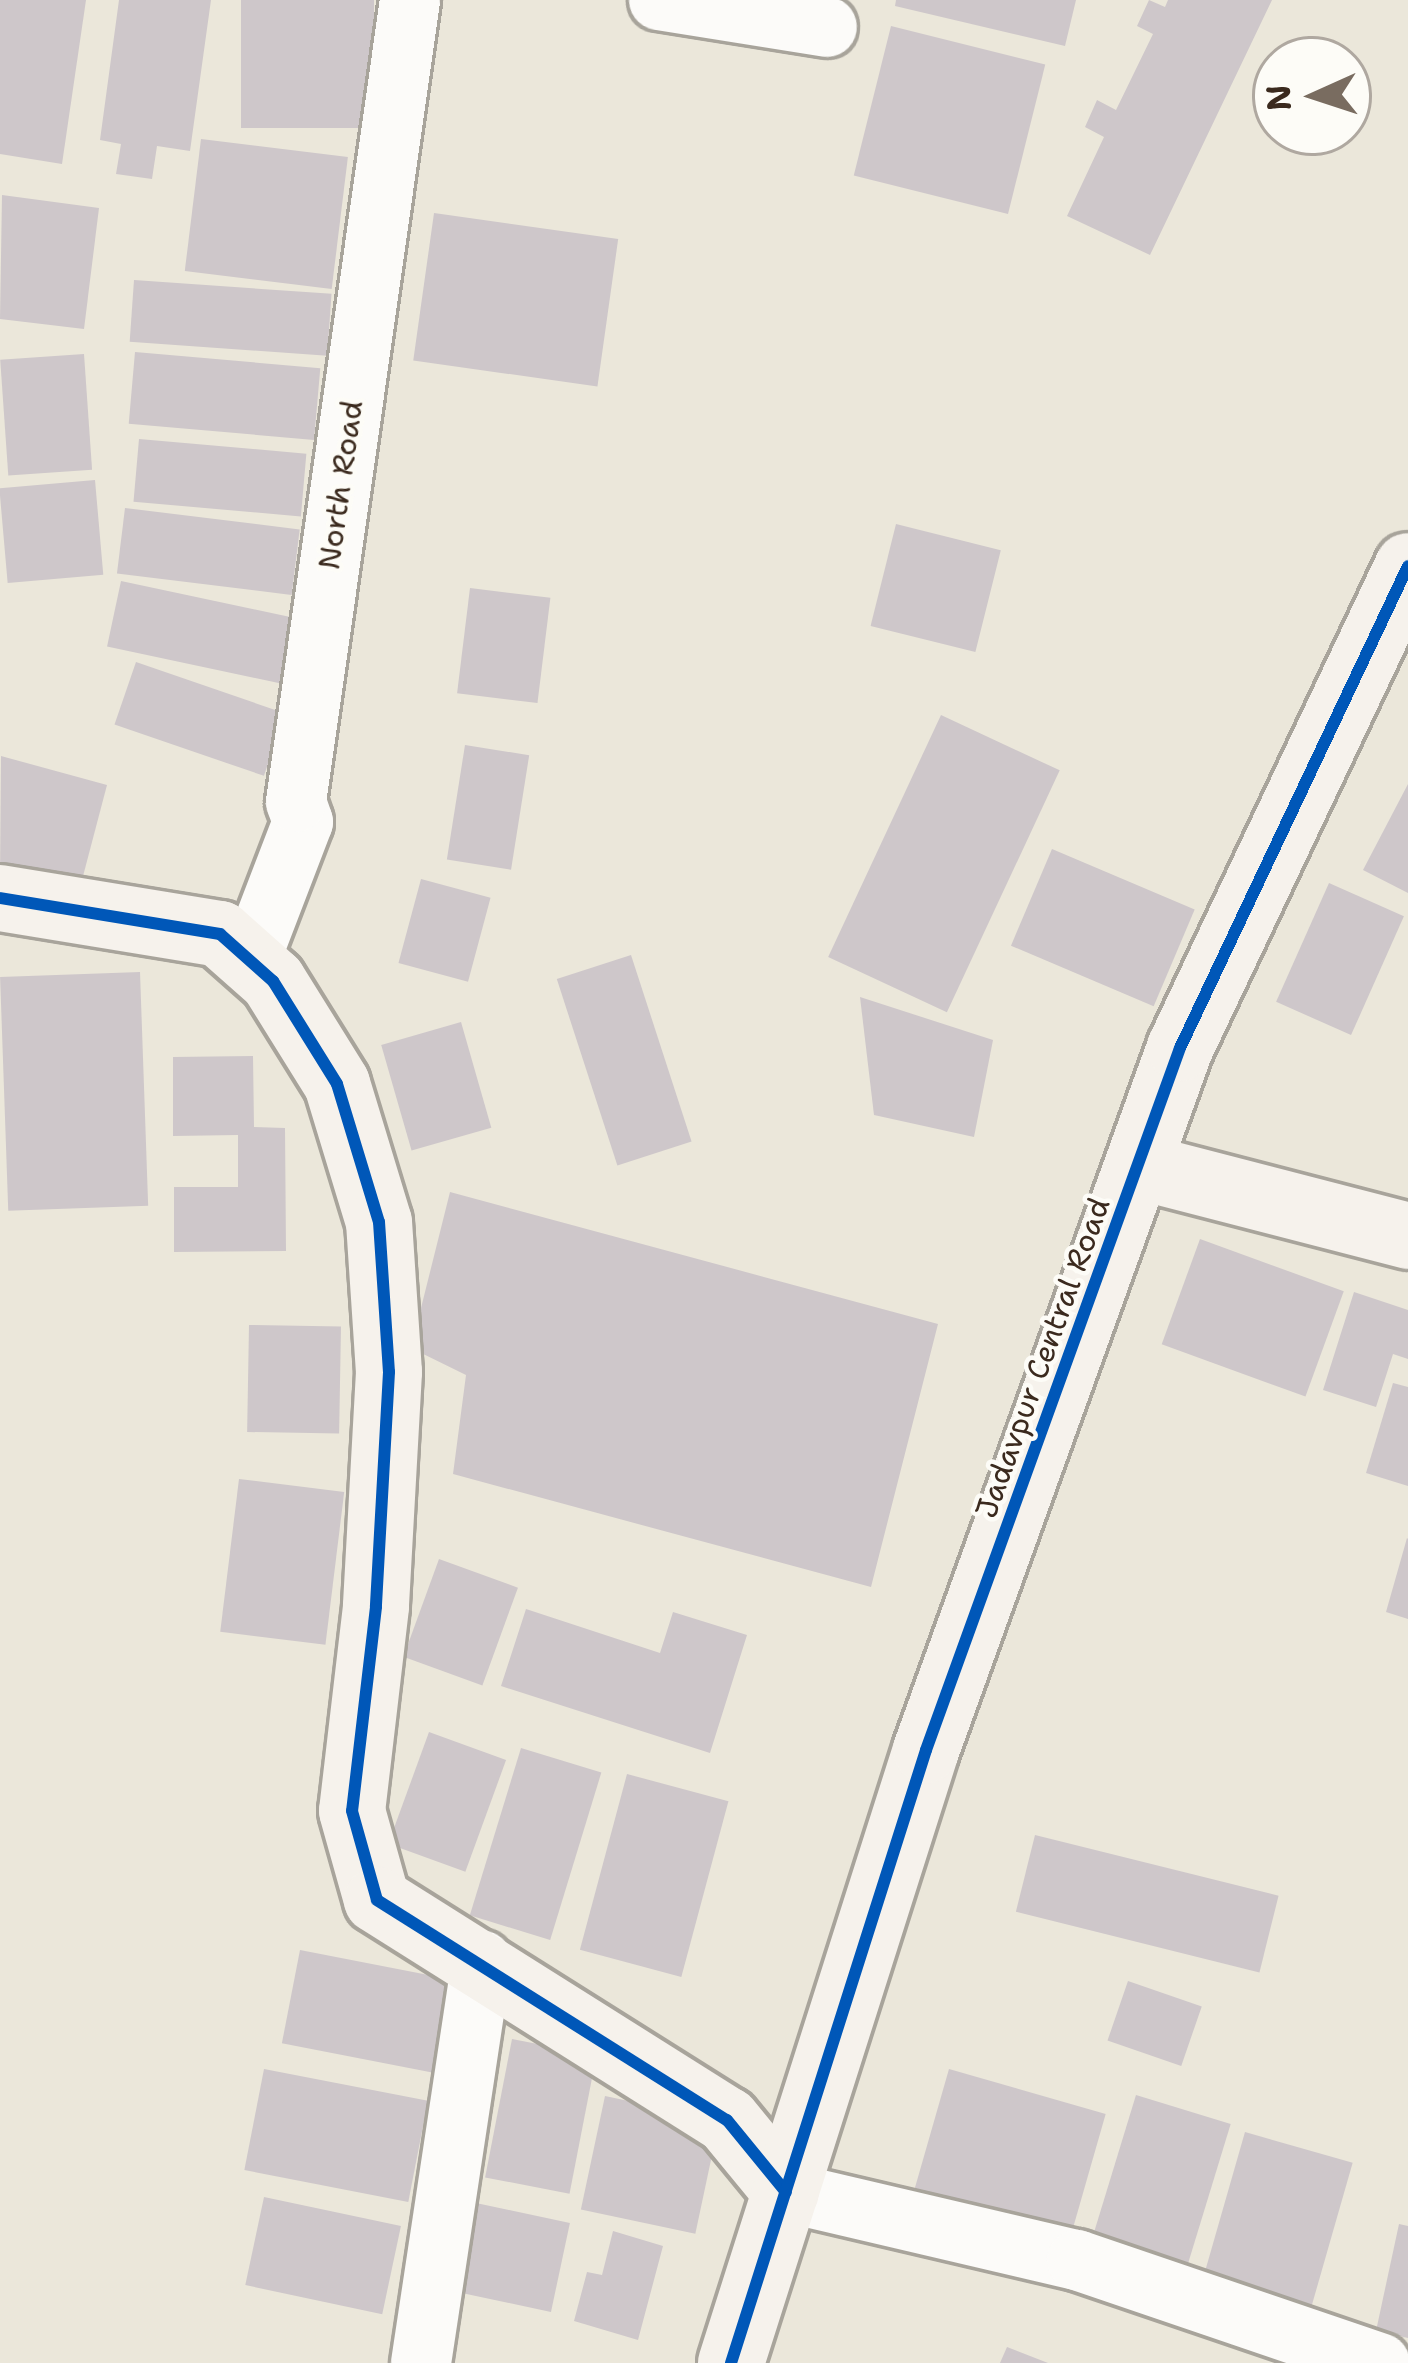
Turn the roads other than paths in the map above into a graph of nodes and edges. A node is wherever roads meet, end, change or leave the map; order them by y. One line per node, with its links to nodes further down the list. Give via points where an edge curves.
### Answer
1 (410, 0): 6 (street, North Road, via 296,802 303,822)
2 (659, 0): 3 (street)
3 (826, 27)
4 (1407, 572): 7 (street, Jadavpur Central Road, via 1180,1048)
5 (0, 898): 6 (street, via 220,934)
6 (250, 960): 9 (street, via 273,981 337,1084 379,1222 389,1372 376,1606 352,1811 377,1900)
7 (1138, 1166): 8 (street); 10 (street, Jadavpur Central Road, via 926,1750)
8 (1408, 1236)
9 (482, 1961): 10 (street, via 727,2120); 11 (street)
10 (786, 2192): 12 (street, Jadavpur Central Road); 13 (street, via 1077,2260)
11 (421, 2363)
12 (731, 2363)
13 (1380, 2363)

